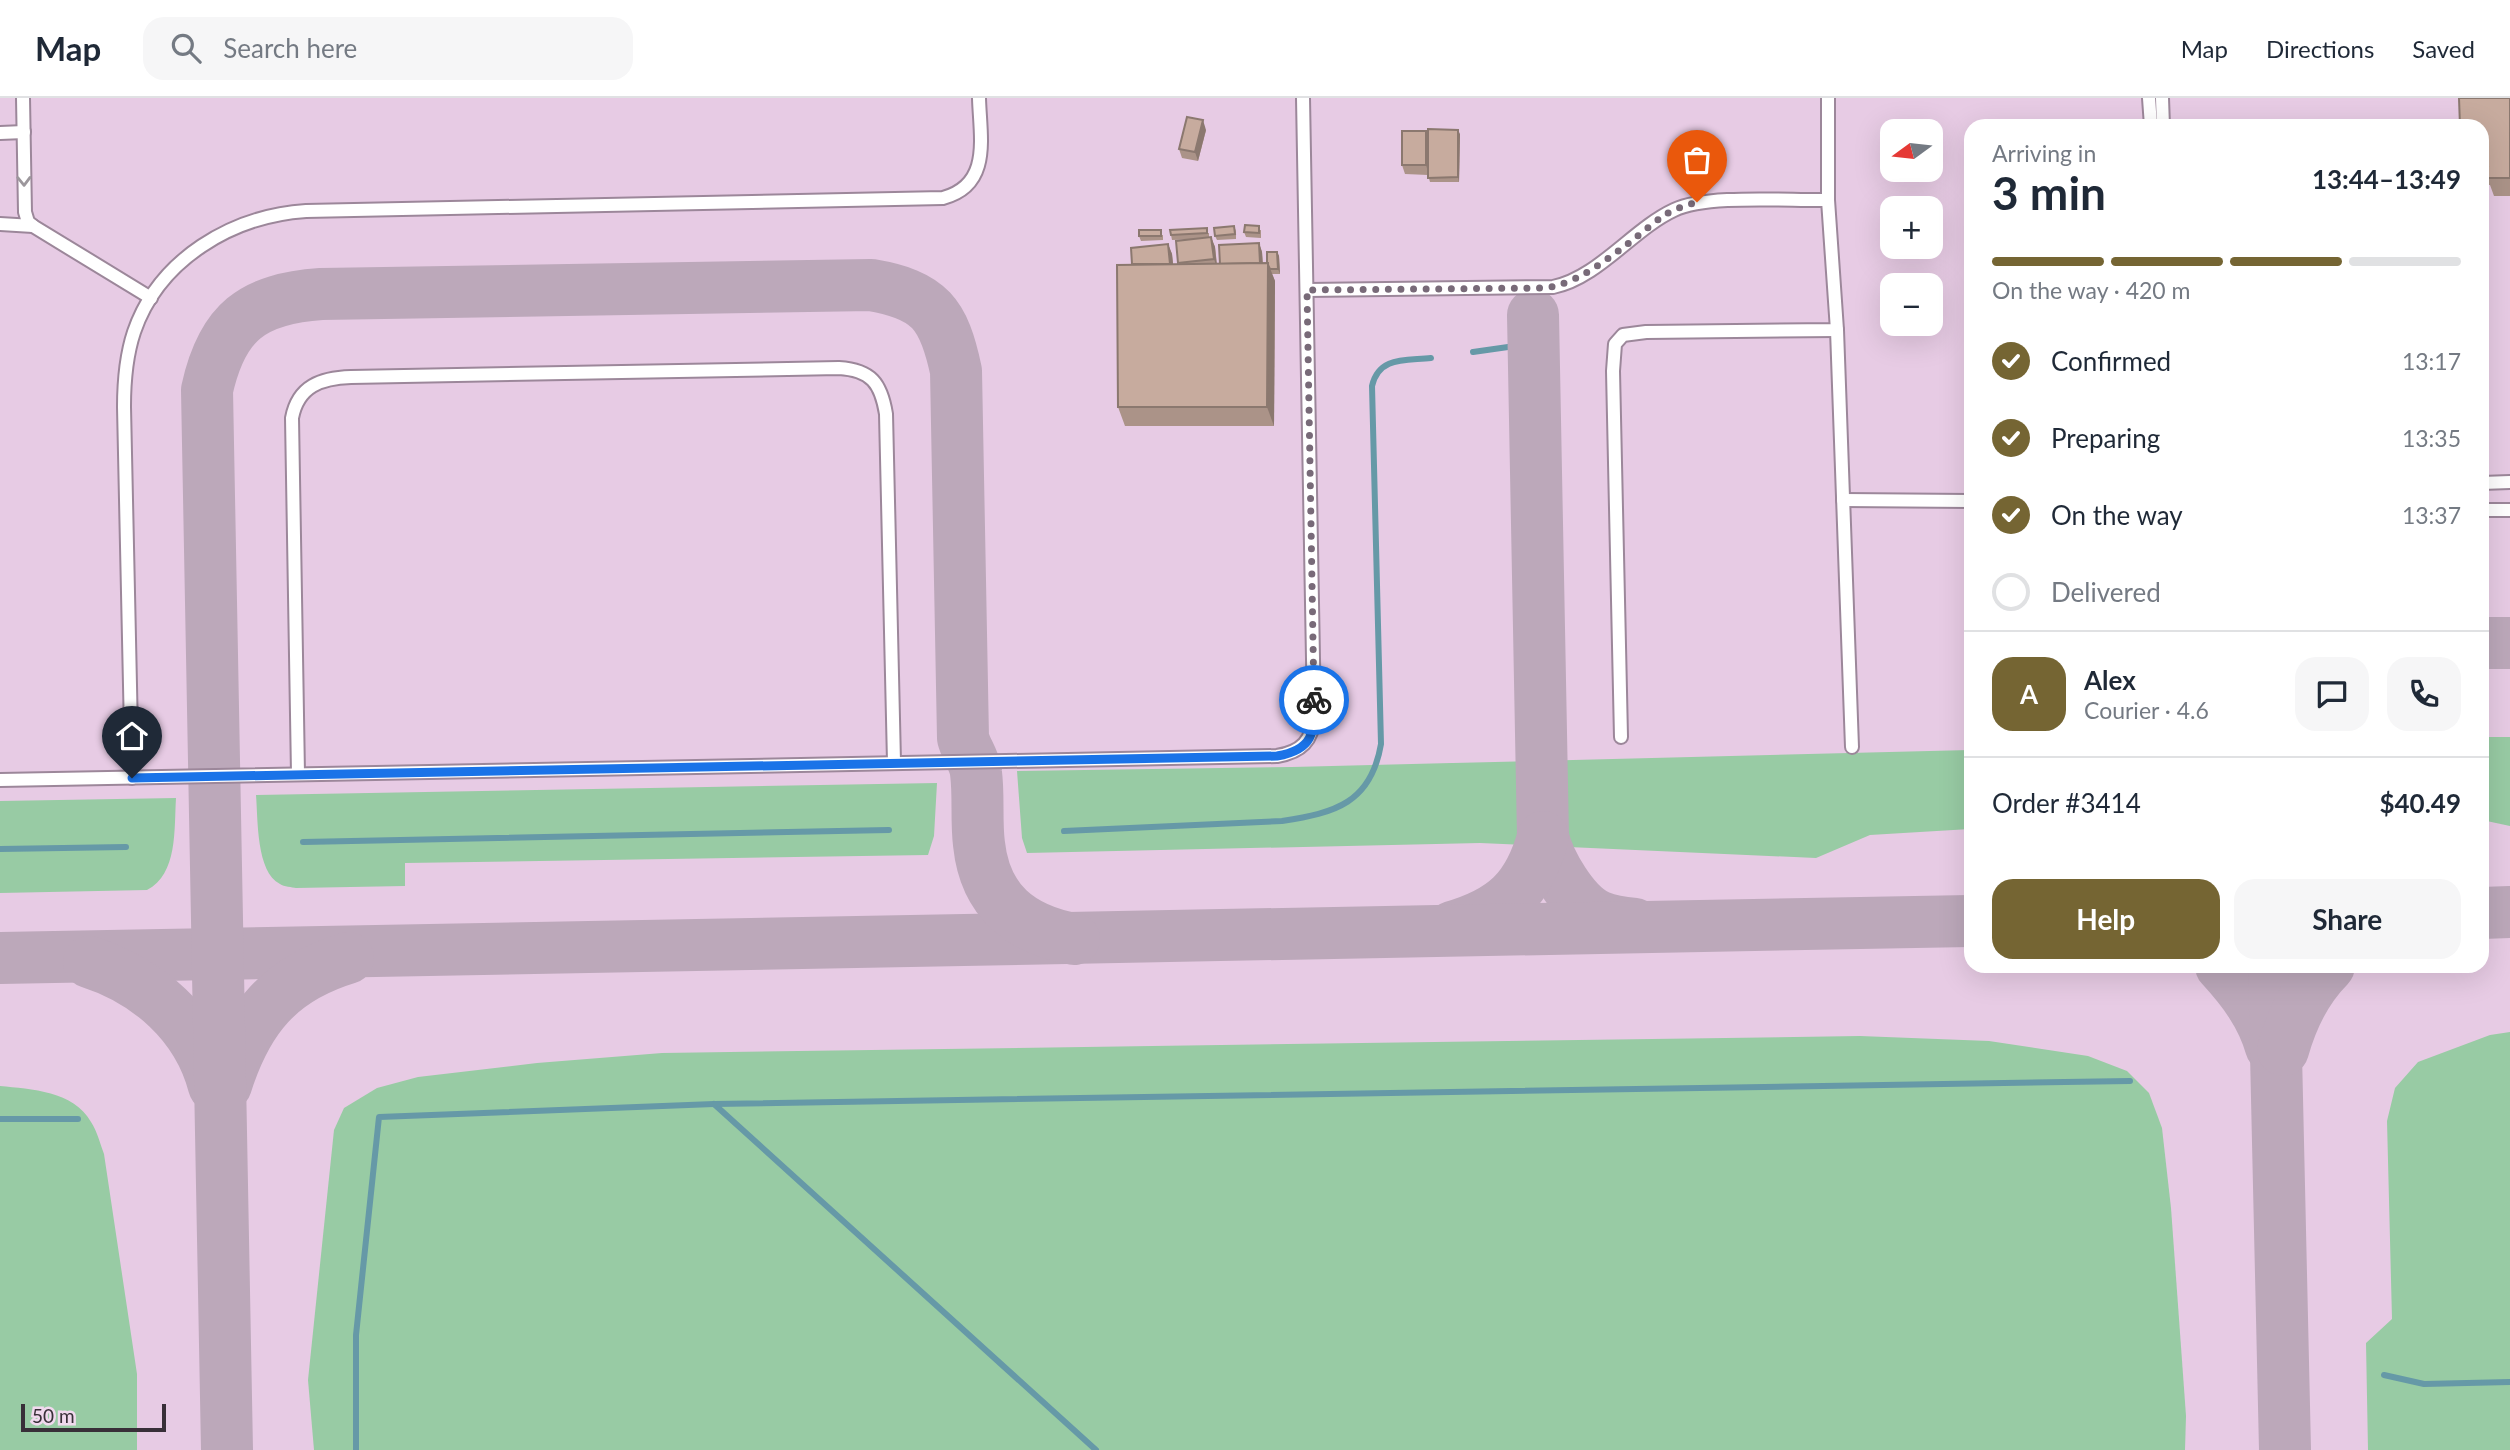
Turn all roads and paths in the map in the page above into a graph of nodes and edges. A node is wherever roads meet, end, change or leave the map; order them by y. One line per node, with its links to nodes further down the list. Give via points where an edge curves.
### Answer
1 (23, 98): 10 (lane)
2 (979, 98): 15 (lane, via 977,172 968,186 953,196 287,212 247,222 216,237 173,270)
3 (1303, 98): 14 (lane)
4 (1828, 98): 11 (lane)
5 (2150, 98): 7 (lane)
6 (2162, 98): 8 (lane)
7 (2151, 119)
8 (2163, 119)
9 (0, 132): 10 (lane)
10 (24, 132): 13 (lane, one-way to 13, via 25,212)
11 (1828, 200): 14 (lane, via 1685,205 1581,276 1553,287); 16 (lane)
12 (0, 224): 13 (lane)
13 (33, 226): 15 (lane)
14 (1307, 290): 25 (lane, via 1314,715 1309,740 1290,754 1277,756)
15 (151, 298): 27 (lane, via 134,333 124,388)
16 (1837, 330): 19 (lane); 23 (lane, via 1646,332 1623,335 1615,344)
17 (2510, 482): 18 (lane)
18 (2489, 483)
19 (1843, 500): 20 (lane); 24 (lane)
20 (1964, 500)
21 (2489, 510): 22 (lane)
22 (2510, 510)
23 (1621, 737)
24 (1852, 747)
25 (894, 762): 26 (lane); 26 (lane, via 886,414 872,379 858,370 839,368 343,377 310,386 298,400 292,418)
26 (298, 774): 27 (lane)
27 (132, 778): 28 (lane)
28 (0, 780)

